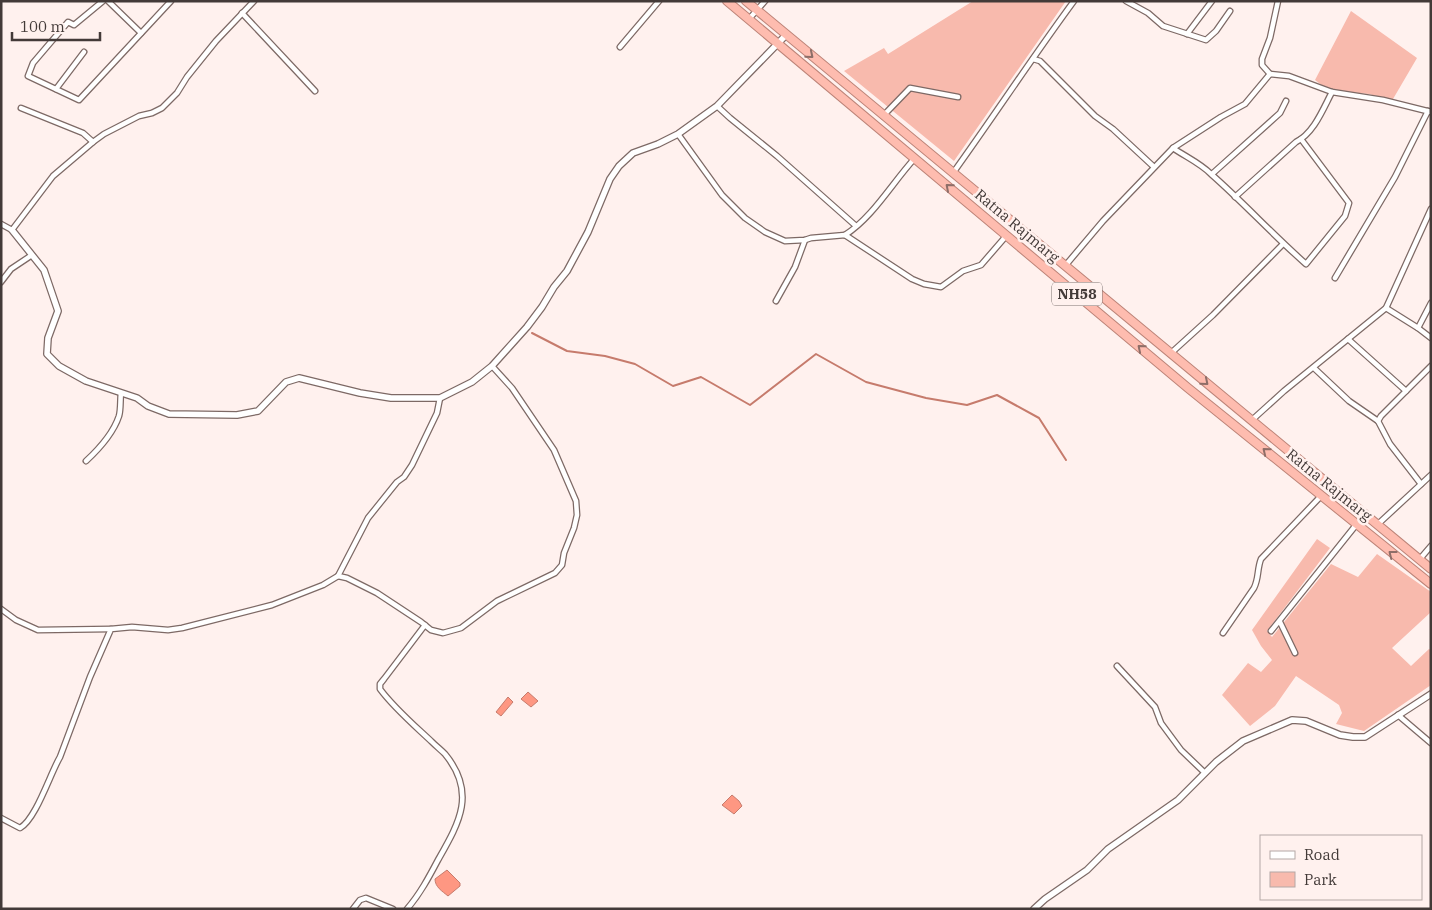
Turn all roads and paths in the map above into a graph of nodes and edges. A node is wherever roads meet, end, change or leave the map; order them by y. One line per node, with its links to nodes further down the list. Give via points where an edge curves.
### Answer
1 (104, 1): 25 (street, via 74,25 68,22 33,63 28,76)
2 (108, 1): 17 (street)
3 (171, 1): 17 (street)
4 (254, 1): 15 (street)
5 (659, 1): 21 (street)
6 (727, 1): 16 (highway, Ratna Rajmarg / NH58)
7 (746, 1): 13 (highway, Ratna Rajmarg / NH58)
8 (765, 1): 13 (street)
9 (1074, 1): 23 (street)
10 (1126, 1): 18 (street, via 1163,26)
11 (1212, 1): 18 (street)
12 (1278, 1): 24 (street, via 1262,59 1262,65)
13 (758, 11): 16 (street); 19 (highway, Ratna Rajmarg / NH58)
14 (1230, 11): 18 (street, via 1206,40)
15 (242, 13): 26 (street); 36 (street, via 162,108 139,116)
16 (749, 19): 20 (highway, Ratna Rajmarg / NH58)
17 (141, 33): 25 (street, via 79,100)
18 (1186, 34)
19 (786, 35): 20 (street); 33 (highway, Ratna Rajmarg / NH58, one-way to 33)
20 (777, 44): 30 (street); 38 (highway, Ratna Rajmarg / NH58)
21 (620, 47)
22 (84, 52): 25 (street)
23 (1033, 59): 39 (street, via 1040,61 1095,116); 40 (street)
24 (1270, 74): 27 (street, via 1289,76); 37 (street, via 1245,104)
25 (56, 90)
26 (315, 92)
27 (1332, 92): 32 (street); 35 (street, via 1318,118)
28 (958, 97): 33 (street, via 910,88)
29 (1286, 101): 41 (street, via 1280,113)
30 (717, 106): 34 (street); 45 (street)
31 (21, 108): 36 (street, via 83,133)
32 (1429, 111): 53 (street)
33 (883, 116): 40 (highway, Ratna Rajmarg / NH58)
34 (678, 134): 49 (street, via 722,195 745,218 786,241); 62 (street, via 632,154 618,166 567,271 528,327)
35 (1301, 139): 42 (street); 50 (street, via 1349,203 1345,216 1306,264)
36 (93, 142): 46 (street, via 53,176)
37 (1173, 148): 39 (street); 41 (street)
38 (915, 158): 45 (street); 47 (highway, Ratna Rajmarg / NH58, one-way to 38)
39 (1154, 167): 52 (street)
40 (953, 173): 52 (highway, Ratna Rajmarg / NH58)
41 (1212, 174): 42 (street)
42 (1235, 197): 50 (street)
43 (1431, 209): 57 (street)
44 (1, 224): 46 (street)
45 (856, 226): 48 (street)
46 (12, 230): 51 (street)
47 (1006, 234): 48 (street, via 981,265 963,271 941,287 912,279); 73 (highway, Ratna Rajmarg / NH58, one-way to 47)
48 (845, 235): 49 (street)
49 (805, 240): 55 (street, via 796,267)
50 (1283, 244): 61 (street)
51 (32, 254): 54 (street, via 11,269); 66 (street, via 44,270 58,311 48,338 47,354 59,366 86,381)
52 (1065, 266): 61 (highway, Ratna Rajmarg / NH58)
53 (1335, 278)
54 (1, 282)
55 (776, 302)
56 (1431, 303): 58 (street)
57 (1386, 308): 58 (street); 60 (street)
58 (1418, 328): 59 (street)
59 (1431, 338)
60 (1348, 339): 64 (street); 65 (street)
61 (1170, 354): 68 (highway, Ratna Rajmarg / NH58, one-way to 68)
62 (492, 366): 67 (street, via 472,382); 83 (street, via 512,388 554,450 576,501 574,528 562,565 555,573 497,601 461,628 436,633)
63 (1431, 366): 65 (street)
64 (1314, 368): 68 (street); 69 (street, via 1348,401)
65 (1406, 391): 69 (street)
66 (121, 393): 67 (street, via 169,414 201,415 237,415 258,411 286,382 299,378 391,398); 70 (street, via 119,415 111,432)
67 (440, 398): 79 (street, via 437,414 412,465 368,518)
68 (1251, 421): 75 (highway, Ratna Rajmarg / NH58)
69 (1378, 421): 72 (street, via 1390,444)
70 (86, 461)
71 (1431, 475): 72 (street)
72 (1421, 484): 75 (street)
73 (1321, 496): 74 (highway, Ratna Rajmarg / NH58); 86 (street, via 1261,559 1254,588)
74 (1356, 525): 80 (highway, Ratna Rajmarg / NH58, one-way to 74); 82 (street)
75 (1377, 525): 77 (highway, Ratna Rajmarg / NH58)
76 (1431, 546): 77 (street)
77 (1419, 560): 78 (highway, Ratna Rajmarg / NH58)
78 (1431, 569)
79 (338, 576): 83 (street, via 377,593); 84 (street, via 272,605 182,628)
80 (1431, 584)
81 (1, 609): 84 (street, via 38,630)
82 (1280, 622): 85 (street); 87 (street)
83 (425, 625): 96 (street, via 380,684 380,689 454,766 461,787 461,814 456,829)
84 (111, 629): 93 (street, via 60,757 32,814 20,828)
85 (1271, 631)
86 (1222, 633)
87 (1295, 653)
88 (1117, 666): 92 (street, via 1155,707 1161,723 1181,750)
89 (1431, 694): 90 (street)
90 (1398, 715): 91 (street); 92 (street, via 1365,737 1340,735 1306,721 1292,720 1243,741)
91 (1431, 742)
92 (1205, 773): 97 (street, via 1178,800 1108,849 1087,870)
93 (1, 818)
94 (353, 909): 95 (street, via 366,898)
95 (393, 909)
96 (407, 909)
97 (1034, 909)

